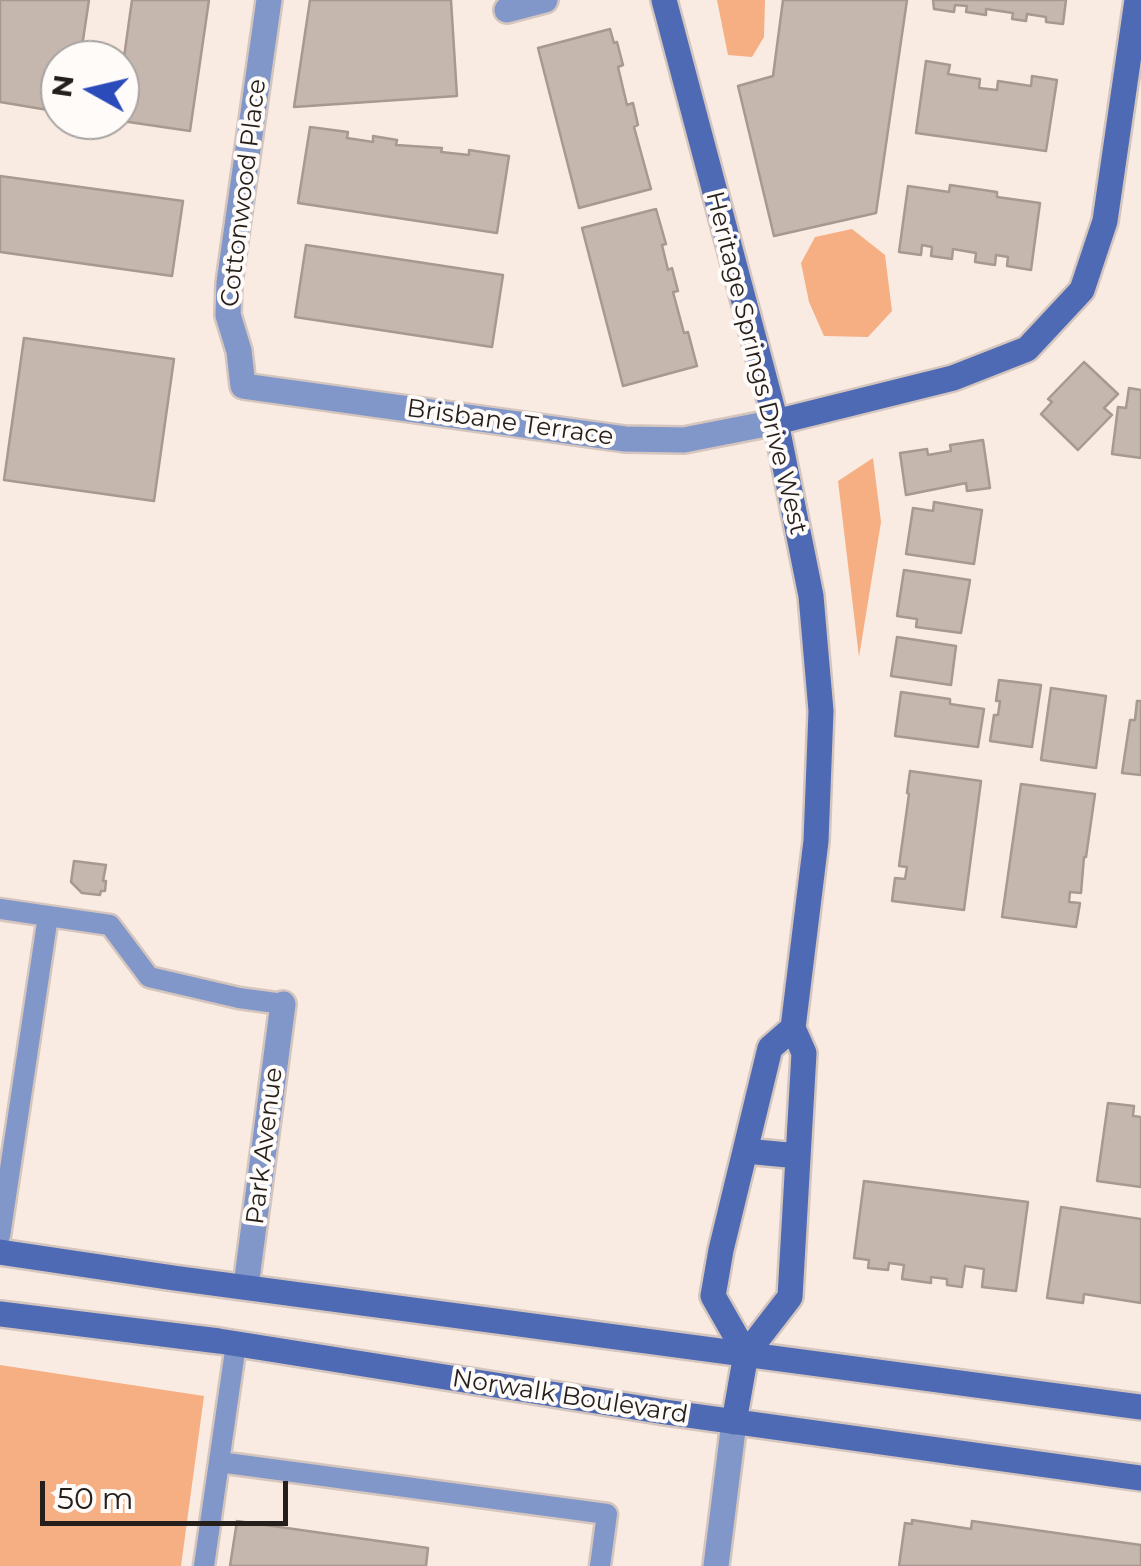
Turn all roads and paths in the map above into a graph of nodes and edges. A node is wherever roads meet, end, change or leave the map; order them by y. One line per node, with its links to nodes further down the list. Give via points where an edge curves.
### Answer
1 (269, 0): 6 (street, Cottonwood Place, via 230,283 228,315)
2 (545, 0): 5 (street)
3 (664, 0): 7 (street, Heritage Springs Drive West)
4 (1137, 0): 7 (street, via 1106,221 1082,290 1028,349 954,378)
5 (507, 10)
6 (243, 386): 7 (street, Brisbane Terrace, via 625,439 684,440)
7 (776, 422): 11 (street, Heritage Springs Drive West, via 810,596 821,711 816,841)
8 (0, 909): 9 (lane)
9 (48, 916): 10 (lane, via 110,924 148,977); 14 (lane)
10 (282, 1004): 16 (street, Park Avenue)
11 (793, 1028): 12 (street, Heritage Springs Drive West, via 770,1048); 13 (street, Heritage Springs Drive West, via 804,1053)
12 (746, 1152): 13 (street); 19 (street, Heritage Springs Drive West, via 713,1296)
13 (798, 1156): 19 (street, Heritage Springs Drive West, via 790,1297)
14 (0, 1236)
15 (0, 1252): 16 (street)
16 (246, 1286): 19 (street)
17 (0, 1314): 18 (street, Norwalk Boulevard)
18 (236, 1344): 21 (street, Norwalk Boulevard); 22 (lane)
19 (746, 1354): 20 (street); 21 (street, Heritage Springs Drive West)
20 (1141, 1407)
21 (734, 1422): 23 (street, Norwalk Boulevard); 26 (street)
22 (219, 1462): 24 (lane); 25 (lane, via 606,1514)
23 (1141, 1478)
24 (204, 1566)
25 (600, 1566)
26 (716, 1566)

